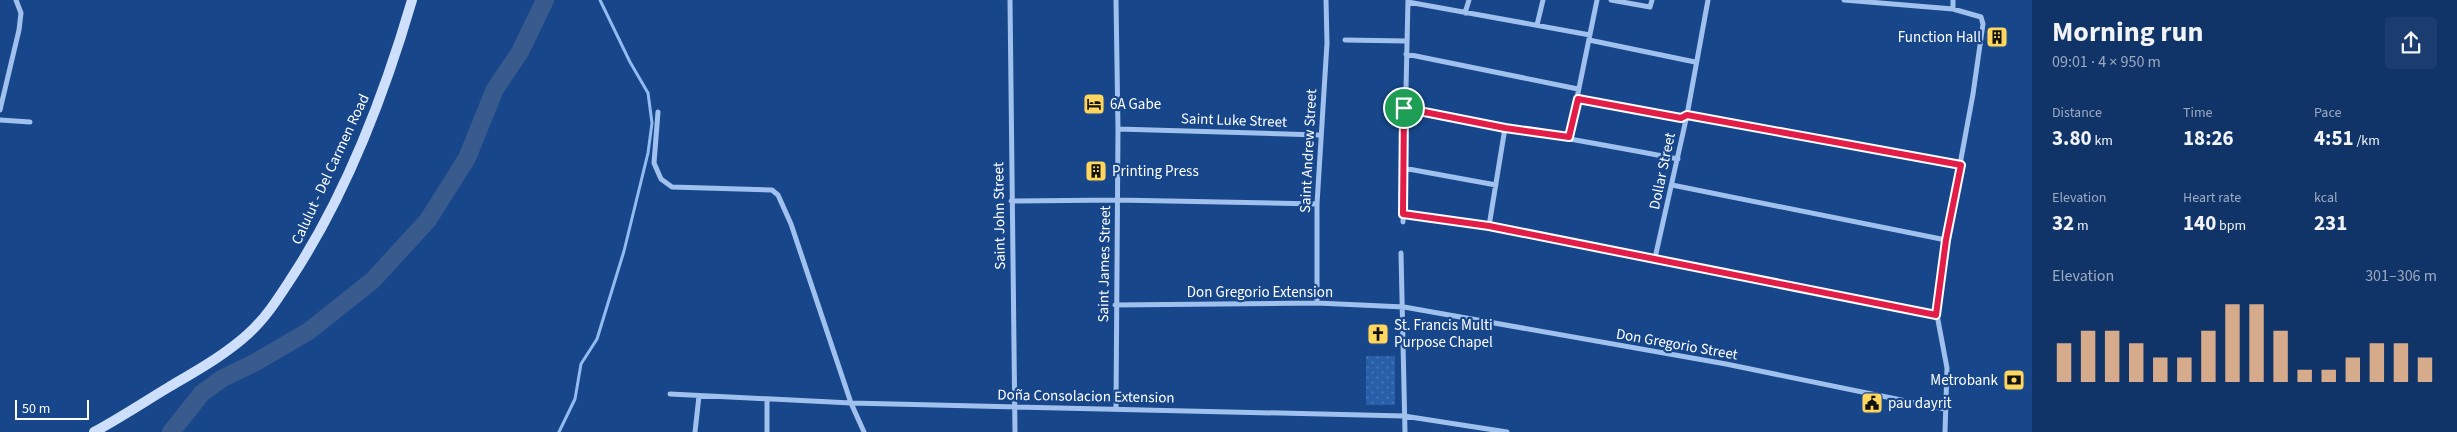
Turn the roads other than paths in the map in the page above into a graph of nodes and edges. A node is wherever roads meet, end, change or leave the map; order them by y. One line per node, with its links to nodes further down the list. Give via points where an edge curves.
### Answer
1 (16, 0): 26 (street, via 21,13 19,30)
2 (412, 0): 61 (main road, Calulut - Del Carmen Road, via 392,67 358,148 319,232 277,300 248,334 234,345)
3 (1010, 0): 41 (street, Saint John Street)
4 (1116, 0): 32 (street, Saint James Street)
5 (1326, 0): 33 (street, Saint Andrew Street, via 1327,43)
6 (1469, 0): 16 (street)
7 (1543, 0): 17 (street)
8 (1597, 0): 18 (street)
9 (1611, 0): 10 (street, via 1650,7)
10 (1652, 0)
11 (1708, 0): 22 (street, Dollar Street)
12 (1846, 0): 15 (street)
13 (1953, 0): 15 (street)
14 (1408, 1): 16 (street); 20 (street)
15 (1953, 9): 36 (street, via 1980,17 1983,24)
16 (1465, 13): 17 (street)
17 (1537, 25): 18 (street)
18 (1589, 37): 22 (street); 23 (street)
19 (1345, 40): 20 (street)
20 (1406, 41): 21 (street)
21 (1406, 54): 23 (street); 25 (street)
22 (1695, 62): 28 (street, Dollar Street)
23 (1578, 89): 24 (street)
24 (1578, 99): 28 (street, via 1681,118); 34 (street)
25 (1404, 108): 31 (street); 37 (street)
26 (0, 110)
27 (658, 112): 56 (street, via 654,163 661,179 672,186 772,190 778,195 791,224)
28 (1687, 115): 35 (street, Dollar Street); 36 (street)
29 (0, 120): 30 (street)
30 (30, 122)
31 (1505, 128): 34 (street); 38 (street)
32 (1118, 129): 33 (street, Saint Luke Street); 40 (street, Saint James Street)
33 (1319, 135): 42 (street, Saint Andrew Street)
34 (1569, 137): 35 (street)
35 (1678, 159): 39 (street, Dollar Street)
36 (1961, 165): 46 (street)
37 (1403, 168): 38 (street); 43 (street)
38 (1496, 185): 45 (street)
39 (1672, 185): 46 (street); 48 (street, Dollar Street)
40 (1117, 200): 41 (street); 42 (street); 50 (street, Saint James Street)
41 (1011, 201): 57 (street, Saint John Street)
42 (1317, 204): 49 (street, Saint Andrew Street)
43 (1403, 214): 44 (street); 45 (street)
44 (1402, 222)
45 (1489, 226): 48 (street)
46 (1946, 240): 52 (street)
47 (1401, 253): 51 (street)
48 (1655, 258): 52 (street)
49 (1318, 303): 50 (street, Don Gregorio Extension); 51 (street, Don Gregorio Extension)
50 (1116, 305): 58 (street, Saint James Street)
51 (1404, 307): 59 (street, Don Gregorio Street, via 1726,364); 60 (street)
52 (1936, 315): 59 (street, via 1947,368)
53 (670, 394): 54 (street, Doña Consolacion Extension)
54 (699, 396): 55 (street, Doña Consolacion Extension); 62 (street)
55 (767, 401): 56 (street, Doña Consolacion Extension); 63 (street)
56 (851, 403): 57 (street, Doña Consolacion Extension); 64 (street)
57 (1014, 407): 58 (street, Doña Consolacion Extension); 65 (street, Saint John Street)
58 (1116, 408): 60 (street, Doña Consolacion Extension)
59 (1945, 409): 68 (street)
60 (1404, 416): 66 (street); 67 (street, Doña Consolacion Extension)
61 (94, 432)
62 (695, 432)
63 (767, 432)
64 (864, 432)
65 (1015, 432)
66 (1405, 432)
67 (1507, 432)
68 (1945, 432)

